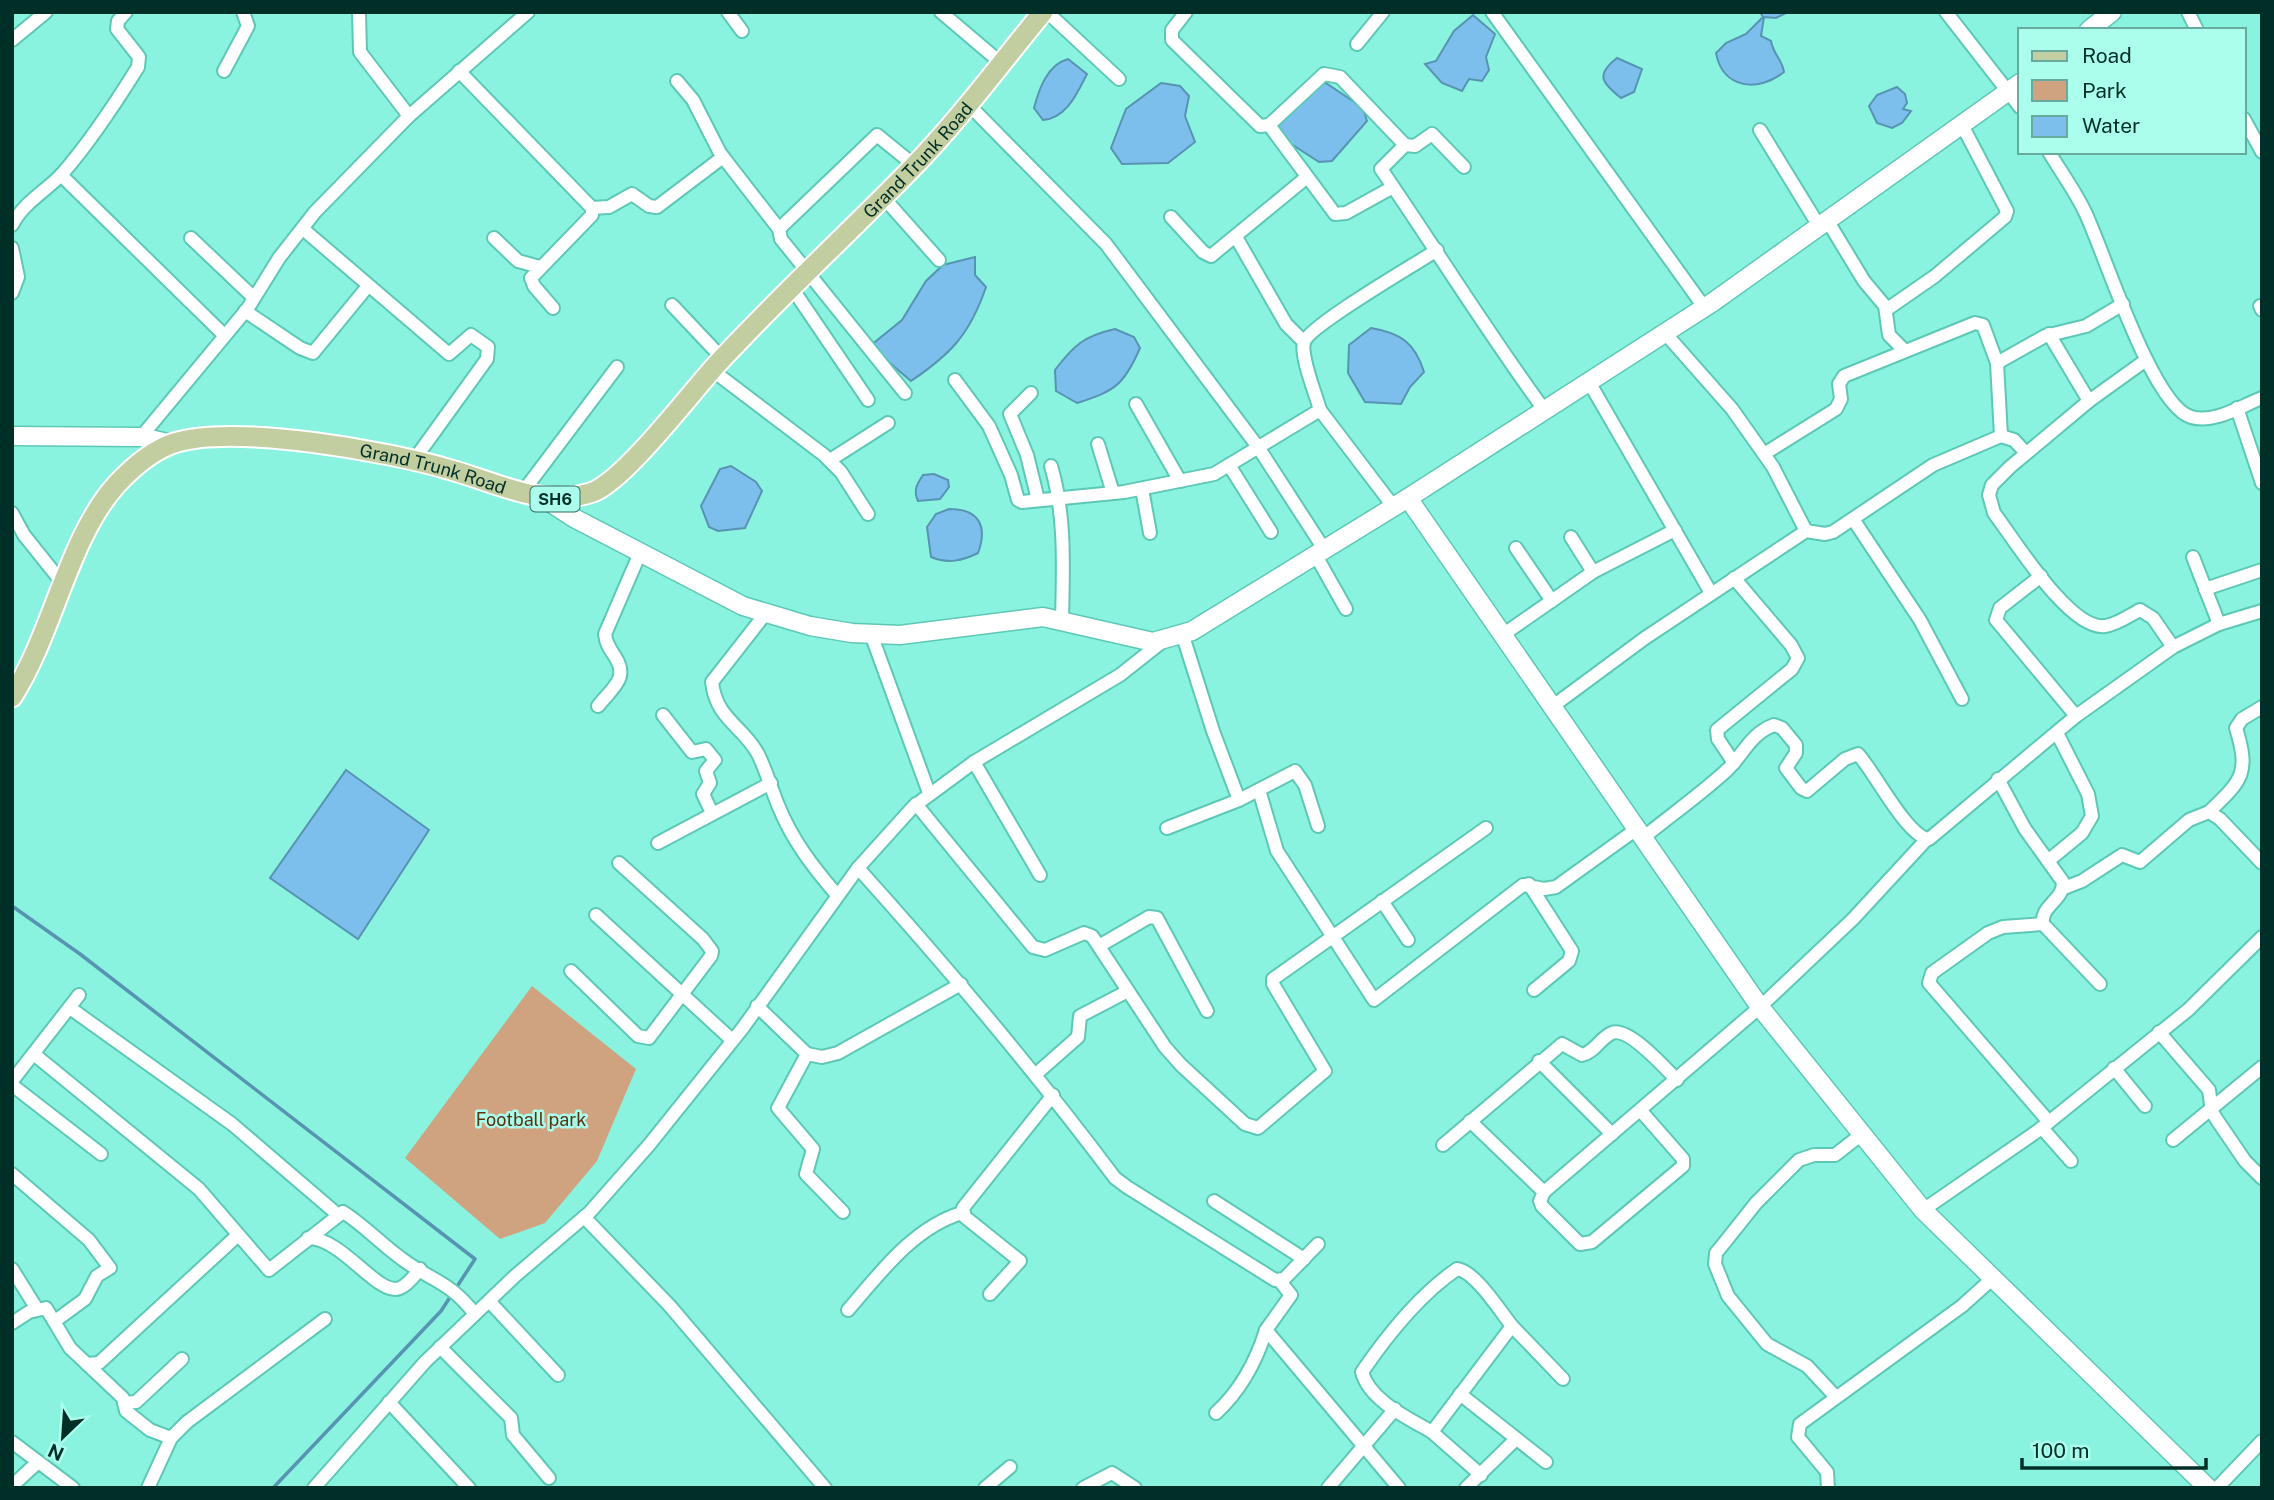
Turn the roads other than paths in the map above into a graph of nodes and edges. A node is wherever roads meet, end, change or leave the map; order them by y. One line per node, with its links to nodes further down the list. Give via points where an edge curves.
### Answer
1 (126, 12): 38 (street, via 117,29 139,57 138,67 104,121)
2 (243, 12): 21 (street, via 248,26)
3 (359, 12): 27 (street, via 360,52)
4 (528, 12): 22 (street)
5 (728, 12): 17 (street)
6 (941, 12): 20 (street)
7 (1045, 12): 20 (main road, Grand Trunk Road / SH6); 23 (street)
8 (1186, 12): 29 (street, via 1172,30 1176,47 1260,126)
9 (1383, 12): 19 (street)
10 (1492, 12): 62 (street)
11 (1946, 12): 25 (street)
12 (2112, 12): 15 (main road)
13 (2188, 12): 16 (street)
14 (41, 14): 18 (street)
15 (2092, 28)
16 (2196, 28)
17 (743, 31)
18 (12, 40)
19 (1357, 44)
20 (1001, 63): 26 (main road, Grand Trunk Road / SH6)
21 (224, 71)
22 (459, 71): 27 (street); 42 (street)
23 (1119, 79)
24 (677, 81): 35 (street, via 693,100)
25 (2015, 87): 30 (main road)
26 (967, 103): 36 (main road, Grand Trunk Road / SH6); 92 (street, via 1106,244)
27 (409, 116): 46 (street)
28 (2246, 123): 33 (street)
29 (1269, 125): 32 (street, via 1324,74 1340,77); 39 (street)
30 (1962, 125): 44 (main road); 64 (street, via 2007,211 2005,217)
31 (1760, 130): 44 (street)
32 (1405, 145): 37 (street, via 1415,146 1432,134); 40 (street, via 1381,169)
33 (2262, 152)
34 (2050, 154): 60 (street, via 2084,211)
35 (723, 157): 42 (street, via 657,207 632,194 609,207); 47 (street)
36 (915, 166): 41 (main road, Grand Trunk Road / SH6); 47 (street, via 877,135)
37 (1464, 167)
38 (61, 175): 45 (street); 67 (street)
39 (1307, 177): 40 (street, via 1339,214); 48 (street)
40 (1393, 187): 52 (street)
41 (883, 197): 53 (street); 55 (main road, Grand Trunk Road / SH6)
42 (592, 208): 54 (street, via 592,215)
43 (1171, 217): 48 (street, via 1206,254 1215,254)
44 (1823, 223): 62 (main road); 64 (street)
45 (12, 225)
46 (303, 229): 56 (street); 59 (street)
47 (779, 229): 55 (street, via 781,239)
48 (1236, 237): 69 (street, via 1286,324)
49 (191, 238): 59 (street)
50 (494, 238): 54 (street, via 518,261)
51 (12, 248): 58 (street, via 18,277)
52 (1437, 250): 69 (street, via 1329,319); 85 (street, via 1486,331)
53 (939, 260)
54 (540, 267): 63 (street, via 531,278)
55 (809, 270): 57 (main road, Grand Trunk Road / SH6); 77 (street)
56 (368, 285): 65 (street, via 313,353); 95 (street, via 449,354 471,335 488,347 487,359)
57 (792, 288): 73 (main road, Grand Trunk Road / SH6); 80 (street)
58 (12, 293)
59 (254, 298): 65 (street)
60 (2123, 304): 68 (street, via 2087,326); 71 (street)
61 (672, 305): 73 (street)
62 (1704, 307): 66 (main road)
63 (553, 308)
64 (1886, 310): 70 (street, via 1889,335)
65 (245, 311): 67 (street)
66 (1665, 333): 76 (main road); 94 (street, via 1732,409)
67 (223, 334): 89 (street)
68 (2049, 334): 72 (street); 81 (street)
69 (1304, 342): 84 (street, via 1304,359)
70 (1905, 351): 72 (street, via 1948,331 1981,323); 94 (street, via 1844,376 1836,409)
71 (2146, 360): 81 (street); 83 (street, via 2166,394 2188,417 2211,418)
72 (1997, 363): 88 (street)
73 (717, 364): 96 (street); 105 (main road, Grand Trunk Road / SH6, via 614,479 589,493)
74 (617, 367): 102 (street)
75 (955, 380): 106 (street, via 989,426 1018,500)
76 (1589, 382): 85 (main road); 111 (street)
77 (905, 393)
78 (1031, 393): 106 (street, via 1010,414)
79 (2262, 398): 83 (street)
80 (869, 400)
81 (2089, 401): 93 (street)
82 (1136, 404): 99 (street)
83 (2237, 408): 100 (street)
84 (1320, 410): 92 (street); 107 (street)
85 (1545, 411): 107 (main road)
86 (888, 423): 96 (street)
87 (12, 436): 89 (main road)
88 (2001, 436): 93 (street, via 2014,440); 110 (street, via 1933,466)
89 (141, 437): 90 (main road)
90 (172, 444): 95 (main road, Grand Trunk Road / SH6, via 203,437 252,437); 124 (main road, Grand Trunk Road / SH6, via 129,471 101,504)
91 (1098, 444): 103 (street)
92 (1258, 447): 97 (street); 117 (street)
93 (2026, 453): 122 (street, via 1992,485 1989,495 1994,513)
94 (1764, 454): 112 (street)
95 (414, 460): 102 (main road, Grand Trunk Road / SH6)
96 (830, 460): 109 (street)
97 (1229, 465): 99 (street, via 1214,474); 113 (street)
98 (1051, 466): 104 (street)
99 (1180, 481): 101 (street)
100 (2262, 483)
101 (1142, 489): 103 (street); 114 (street)
102 (522, 493): 105 (main road, Grand Trunk Road / SH6)
103 (1113, 493): 104 (street)
104 (1060, 498): 106 (street); 131 (street)
105 (545, 499): 118 (main road)
106 (1038, 500)
107 (1401, 502): 117 (main road); 134 (main road)
108 (12, 513): 124 (street)
109 (868, 514)
110 (1853, 519): 112 (street, via 1833,532); 138 (street, via 1920,620)
111 (1675, 530): 121 (street); 126 (street)
112 (1806, 531): 123 (street)
113 (1271, 532)
114 (1150, 533)
115 (1571, 537): 121 (street)
116 (1516, 548): 127 (street)
117 (1320, 552): 128 (street); 135 (main road, via 1192,631)
118 (640, 554): 130 (main road); 139 (street, via 605,635 622,667 621,677)
119 (2193, 557): 125 (street)
120 (2262, 570): 125 (street)
121 (1593, 572): 127 (street)
122 (2041, 576): 136 (street, via 2082,620 2106,626 2140,610 2153,618); 143 (street, via 2000,608 1996,620)
123 (1734, 578): 126 (street); 146 (street, via 1798,658 1792,669 1717,730 1718,740)
124 (64, 585): 137 (main road, Grand Trunk Road / SH6, via 42,643)
125 (2205, 589): 132 (street)
126 (1711, 593): 140 (street)
127 (1552, 601): 134 (street)
128 (1346, 609)
129 (2262, 611): 132 (street)
130 (766, 613): 133 (main road, via 810,626); 148 (street, via 712,682 714,699 757,751)
131 (1062, 621): 133 (main road, via 1043,617 900,635); 135 (main road, via 1153,642)
132 (2219, 624): 136 (street)
133 (871, 634): 150 (street)
134 (1504, 634): 140 (main road)
135 (1176, 635): 145 (street, via 1083,699); 151 (street)
136 (2174, 647): 143 (street)
137 (13, 693)
138 (1962, 699)
139 (598, 706)
140 (1553, 706): 158 (main road)
141 (2262, 708): 153 (street, via 2238,723 2243,775)
142 (663, 715): 154 (street, via 690,750 706,749 715,760 706,771 710,783 703,793)
143 (2076, 716): 144 (street)
144 (2057, 733): 147 (street); 161 (street, via 2088,794 2092,816 2082,833)
145 (974, 762): 150 (street); 165 (street)
146 (1734, 762): 158 (street); 159 (street, via 1741,750 1774,725 1796,745 1786,768 1804,790 1858,754)
147 (1998, 779): 159 (street); 161 (street)
148 (771, 783): 154 (street); 168 (street, via 804,856)
149 (1259, 790): 151 (street); 155 (street, via 1295,771 1305,785); 172 (street, via 1277,850)
150 (929, 793): 152 (street)
151 (1239, 800): 156 (street)
152 (916, 804): 164 (street); 174 (street, via 1033,947 1045,950 1083,933 1090,934)
153 (2209, 811): 163 (street); 167 (street, via 2189,820 2140,862 2122,855)
154 (712, 813): 160 (street)
155 (1318, 826)
156 (1167, 828)
157 (1486, 828): 169 (street)
158 (1641, 832): 166 (street, via 1556,887); 184 (main road)
159 (1926, 840): 184 (street, via 1853,919)
160 (658, 843)
161 (2048, 860): 167 (street)
162 (619, 863): 182 (street, via 712,951)
163 (2262, 863)
164 (858, 869): 168 (street); 177 (street)
165 (1040, 875)
166 (1529, 884): 172 (street, via 1378,999 1371,998); 179 (street, via 1572,951 1569,961)
167 (2064, 888): 171 (street, via 2044,913)
168 (837, 895): 183 (street)
169 (1382, 901): 172 (street); 173 (street)
170 (596, 915): 182 (street)
171 (2043, 924): 178 (street); 202 (street, via 1988,933 1932,973 1929,983)
172 (1331, 937): 180 (street, via 1273,979 1325,1071 1258,1128 1245,1124 1181,1065)
173 (1408, 940)
174 (1099, 946): 180 (street); 186 (street, via 1149,917 1157,918)
175 (2259, 946): 187 (street)
176 (571, 971): 182 (street, via 643,1038 653,1035)
177 (961, 984): 189 (street, via 838,1053); 194 (street)
178 (2100, 984)
179 (1534, 990)
180 (1128, 991): 194 (street, via 1080,1016 1078,1037)
181 (79, 995): 185 (street)
182 (684, 995): 188 (street)
183 (757, 1006): 188 (street); 189 (street)
184 (1760, 1007): 195 (street); 204 (main road)
185 (70, 1008): 190 (street); 216 (street, via 232,1124)
186 (1207, 1011)
187 (2159, 1032): 193 (street); 198 (street, via 2209,1090)
188 (732, 1040): 217 (street, via 649,1145)
189 (807, 1054): 214 (street, via 778,1108 813,1149 806,1174)
190 (35, 1055): 196 (street); 218 (street, via 199,1189)
191 (1539, 1061): 195 (street, via 1562,1044 1577,1054 1589,1054 1612,1033 1620,1032); 201 (street); 203 (street)
192 (2262, 1067): 198 (street)
193 (2114, 1068): 199 (street); 202 (street)
194 (1036, 1074): 197 (street)
195 (1677, 1080): 200 (street)
196 (12, 1083): 207 (street)
197 (1053, 1095): 215 (street, via 980,1183); 225 (street, via 1115,1178)
198 (2212, 1104): 205 (street); 210 (street, via 2212,1112 2238,1151)
199 (2145, 1106)
200 (1641, 1111): 203 (street); 211 (street, via 1684,1163 1644,1202 1592,1242 1580,1244 1539,1201)
201 (1470, 1121): 206 (street); 211 (street)
202 (2046, 1125): 208 (street); 213 (street)
203 (1612, 1134): 211 (street)
204 (1862, 1134): 213 (main road); 242 (street, via 1835,1155 1799,1160 1716,1253 1715,1264 1728,1296 1766,1344 1807,1366)
205 (2173, 1140)
206 (1443, 1145)
207 (101, 1154)
208 (2071, 1161)
209 (12, 1174): 232 (street, via 89,1240 110,1268 97,1276 85,1299)
210 (2262, 1178)
211 (1544, 1192)
212 (1214, 1201): 221 (street)
213 (1923, 1210): 224 (main road)
214 (843, 1212)
215 (962, 1213): 226 (street, via 1020,1261); 229 (street, via 932,1225)
216 (337, 1214): 219 (street); 223 (street, via 350,1216)
217 (584, 1217): 227 (street); 263 (street, via 669,1306)
218 (238, 1235): 219 (street, via 269,1270); 238 (street, via 99,1363)
219 (308, 1238): 223 (street, via 329,1241 392,1289 400,1288)
220 (1318, 1244): 221 (street)
221 (1304, 1259): 225 (street)
222 (12, 1269): 228 (street)
223 (420, 1269): 230 (street, via 458,1293)
224 (1992, 1279): 242 (street, via 1904,1349); 271 (main road)
225 (1279, 1280): 235 (street, via 1291,1295)
226 (990, 1294)
227 (489, 1301): 230 (street); 239 (street)
228 (37, 1309): 232 (street, via 46,1308); 233 (street)
229 (848, 1310)
230 (475, 1314): 236 (street)
231 (326, 1320): 248 (street)
232 (55, 1321): 238 (street, via 70,1348)
233 (12, 1323)
234 (1513, 1326): 240 (street); 241 (street); 245 (street, via 1465,1270 1457,1269 1418,1302 1362,1372 1365,1385)
235 (1266, 1330): 246 (street, via 1257,1358 1231,1399); 252 (street)
236 (440, 1347): 243 (street); 257 (street, via 511,1418 513,1435)
237 (182, 1359): 244 (street, via 136,1402)
238 (87, 1364): 244 (street)
239 (558, 1375)
240 (1563, 1379)
241 (1460, 1394): 247 (street); 249 (street)
242 (1835, 1396): 270 (street, via 1797,1430 1826,1472)
243 (389, 1402): 261 (street); 262 (street)
244 (124, 1403): 248 (street, via 135,1419)
245 (1395, 1409): 247 (street); 252 (street)
246 (1216, 1413)
247 (1432, 1432): 256 (street)
248 (171, 1438): 260 (street)
249 (1517, 1439): 254 (street); 256 (street)
250 (2262, 1441): 272 (street)
251 (12, 1443): 253 (street)
252 (1362, 1448): 267 (street); 268 (street)
253 (38, 1462): 258 (street); 259 (street)
254 (1546, 1462)
255 (1010, 1467): 264 (street)
256 (1481, 1475): 269 (street)
257 (549, 1478)
258 (12, 1486)
259 (73, 1488)
260 (148, 1488)
261 (314, 1488)
262 (469, 1488)
263 (825, 1488)
264 (985, 1488)
265 (1083, 1488): 266 (street, via 1112,1474)
266 (1135, 1488)
267 (1328, 1488)
268 (1399, 1488)
269 (1466, 1488)
270 (1828, 1488)
271 (2208, 1488)
272 (2217, 1488)

